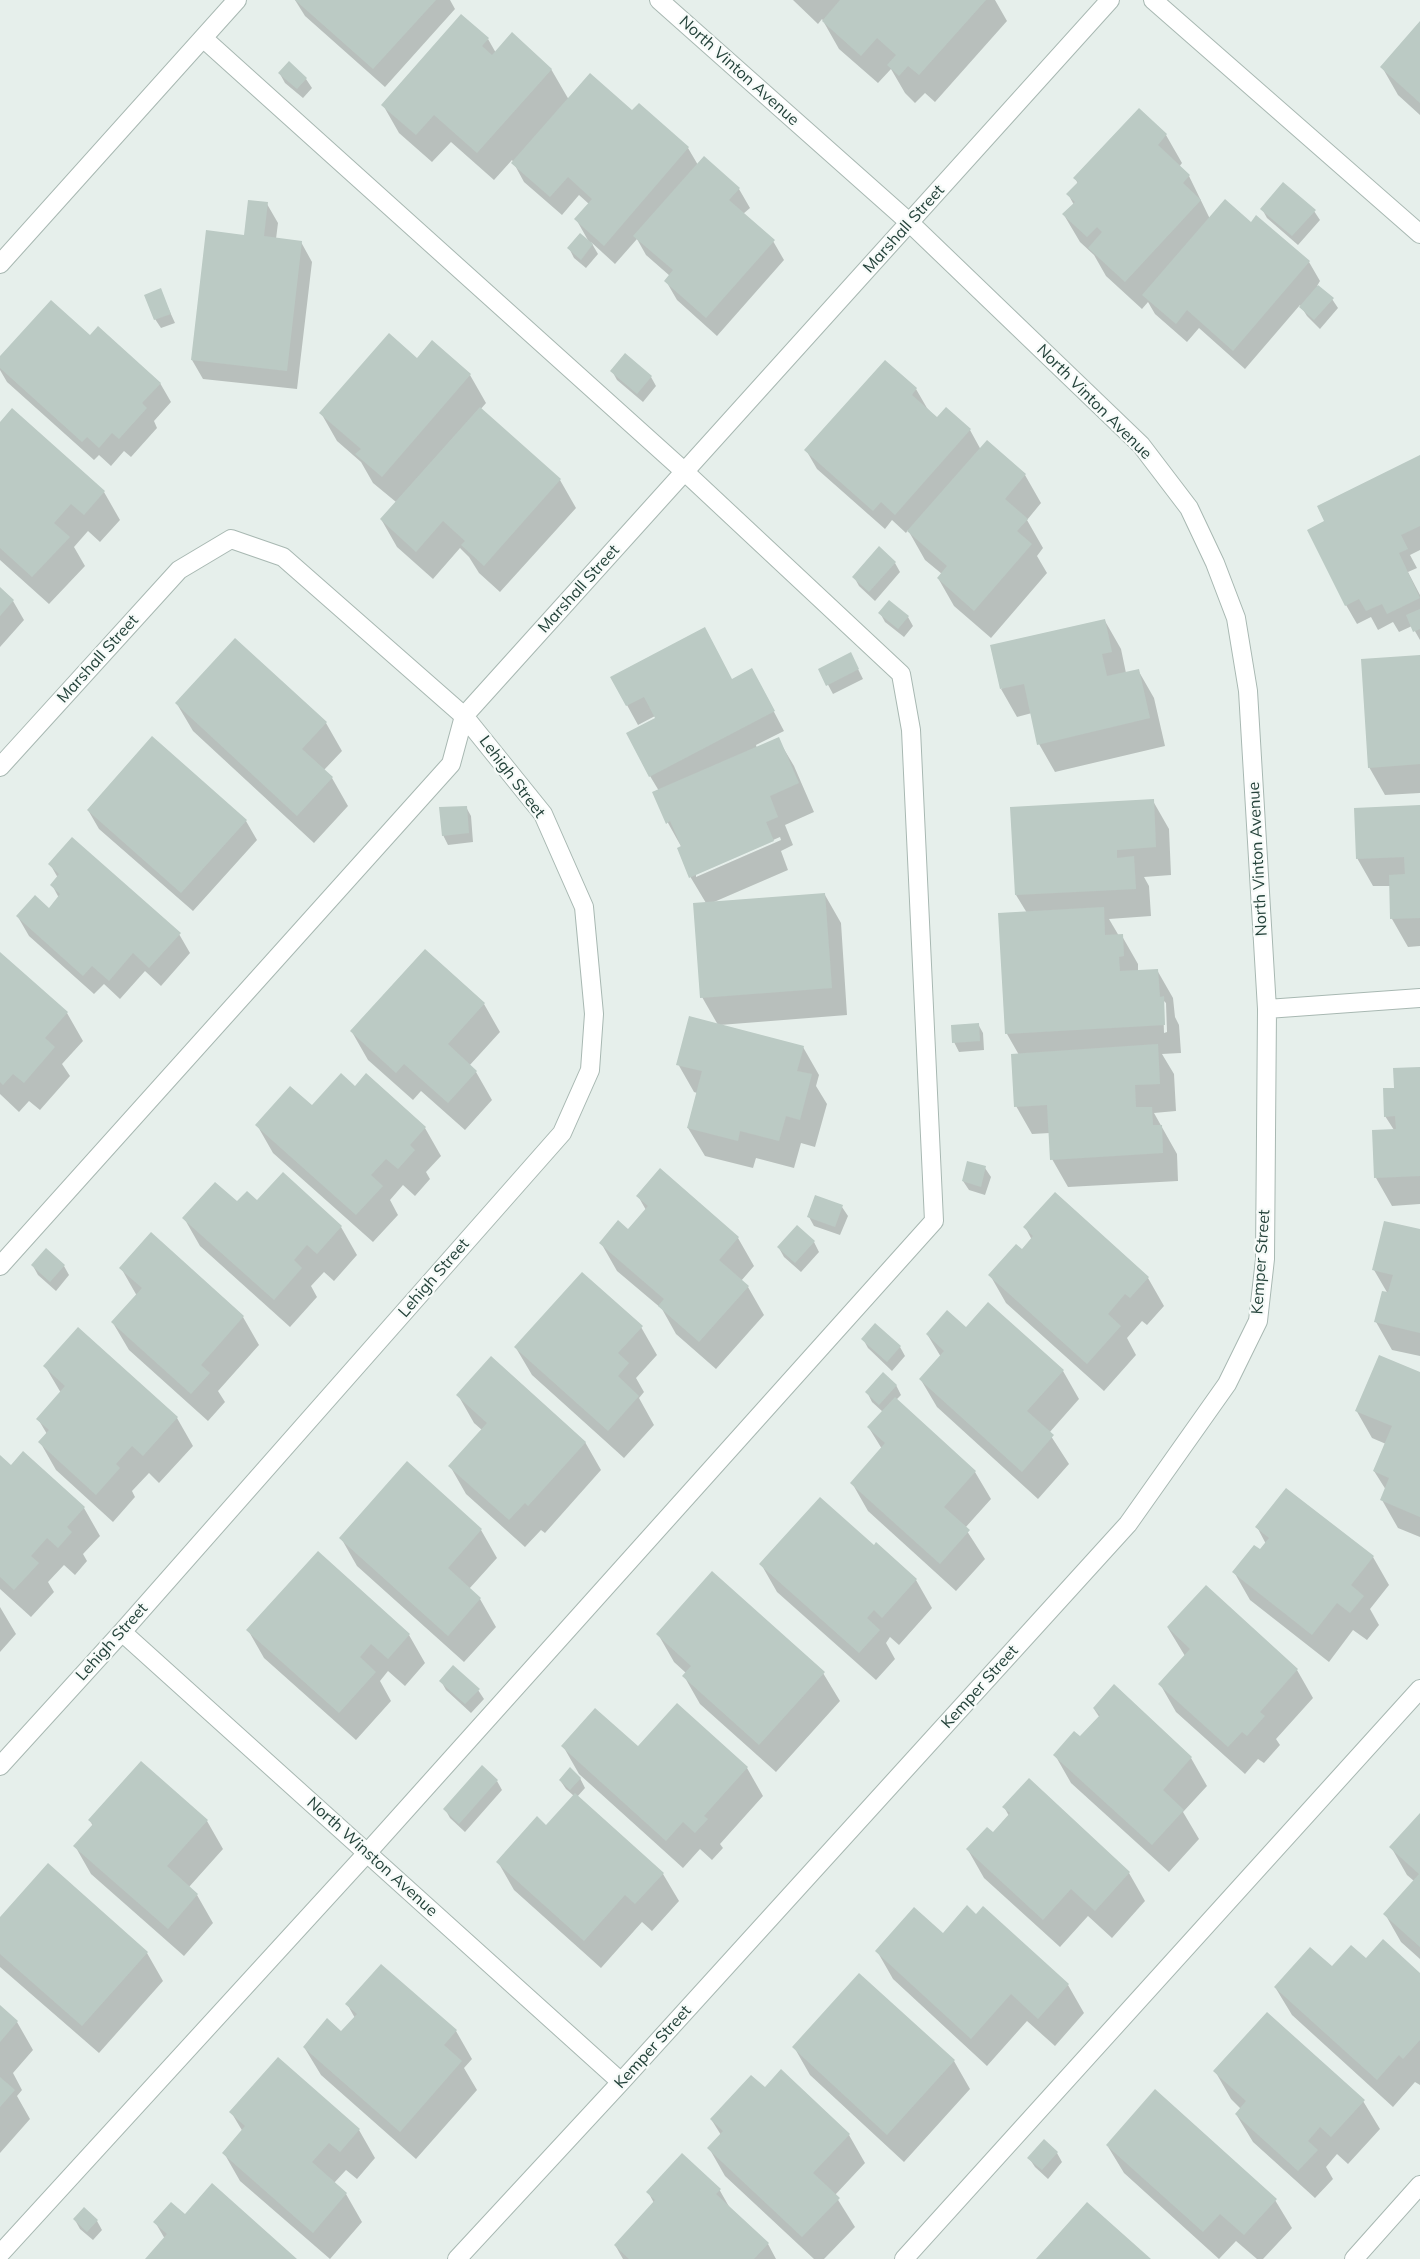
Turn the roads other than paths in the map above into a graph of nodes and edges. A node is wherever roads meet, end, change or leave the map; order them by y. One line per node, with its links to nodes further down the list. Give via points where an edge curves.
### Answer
1 (237, 0): 5 (street)
2 (659, 0): 6 (street, North Vinton Avenue)
3 (1110, 0): 6 (street, Marshall Street)
4 (1153, 0): 7 (street)
5 (203, 38): 8 (street); 9 (street)
6 (910, 223): 9 (street, Marshall Street); 13 (street, North Vinton Avenue, via 1141,445 1189,508 1215,563 1236,618 1248,691)
7 (1420, 234)
8 (0, 264)
9 (685, 472): 10 (street, Marshall Street); 18 (street, via 901,674 911,730 933,1221)
10 (464, 716): 11 (street, Marshall Street, via 283,557 231,538 179,570); 14 (street, via 451,764); 15 (street, Lehigh Street, via 543,814 584,907 594,1014 590,1070 562,1133)
11 (0, 767)
12 (1420, 998): 13 (street)
13 (1267, 1009): 19 (street, Kemper Street, via 1264,1270 1258,1321 1227,1384 1128,1524)
14 (0, 1266)
15 (122, 1632): 17 (street, Lehigh Street); 18 (street, North Winston Avenue)
16 (1420, 1689): 23 (street)
17 (0, 1766)
18 (367, 1853): 19 (street, North Winston Avenue); 21 (street)
19 (621, 2082): 22 (street, Kemper Street)
20 (1420, 2186): 24 (street)
21 (0, 2254)
22 (457, 2259)
23 (904, 2259)
24 (1354, 2259)

